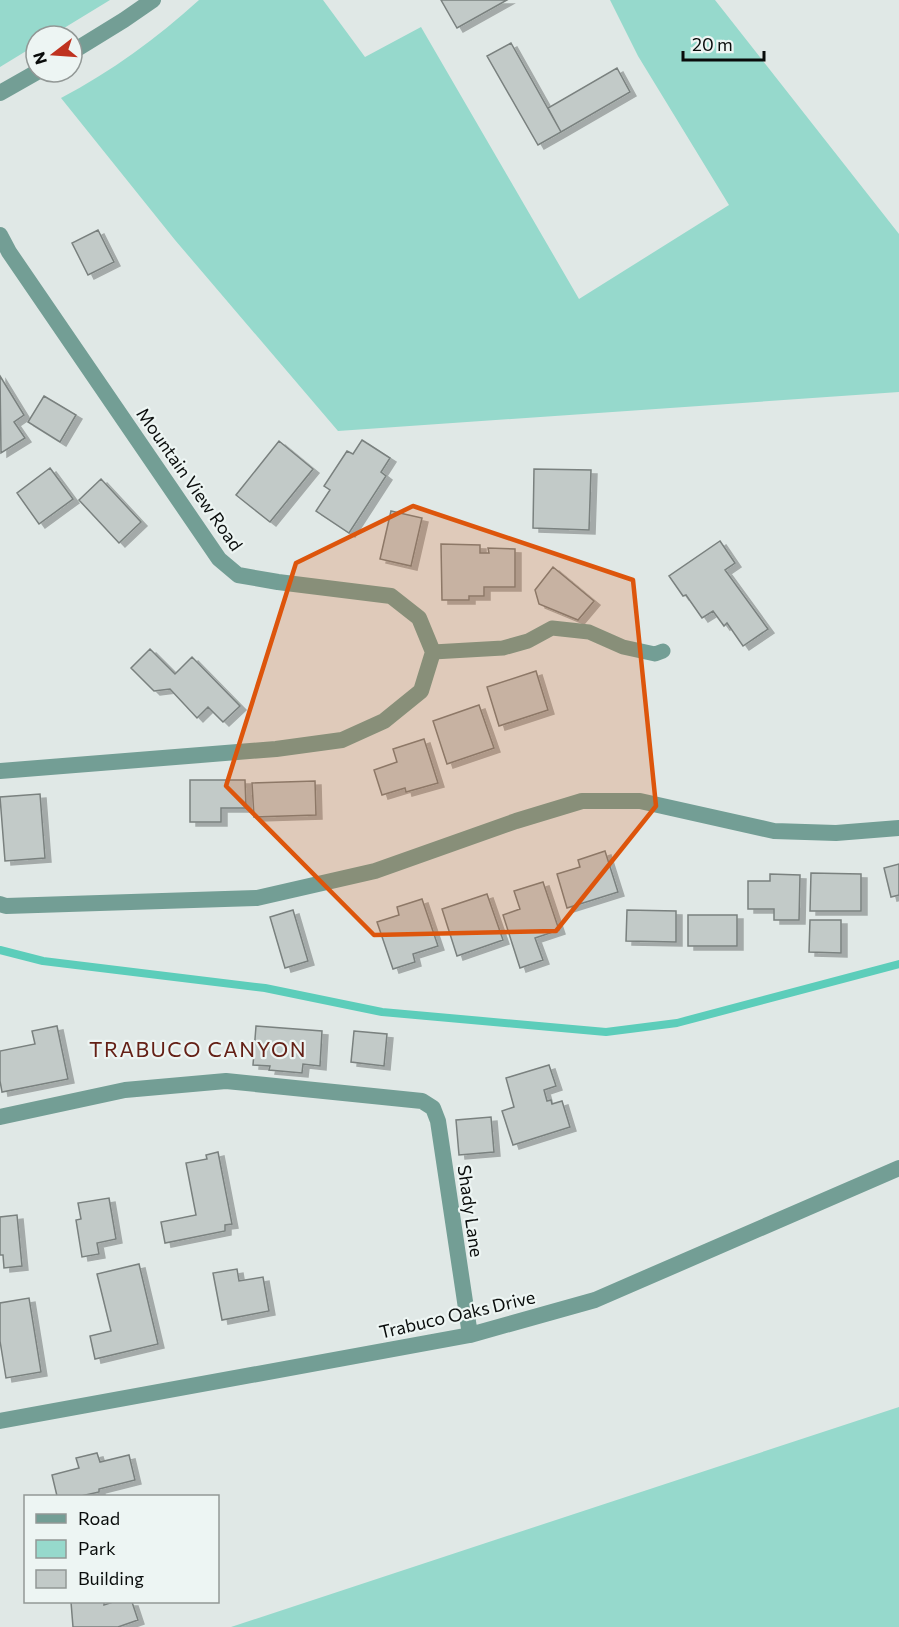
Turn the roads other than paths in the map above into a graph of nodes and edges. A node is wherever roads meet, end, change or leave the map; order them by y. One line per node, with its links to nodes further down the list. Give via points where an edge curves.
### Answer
1 (153, 0): 2 (street)
2 (84, 45)
3 (24, 79): 4 (street)
4 (0, 93)
5 (0, 235): 7 (street, Mountain View Road, via 219,559 238,575 391,596 419,618)
6 (663, 651): 7 (lane, via 655,654 623,647 589,632 552,627 528,641 503,648)
7 (433, 652): 8 (street, via 421,692 384,721 342,740 276,749)
8 (0, 771)
9 (899, 828): 10 (street, via 836,833 774,831 640,801 582,801 375,871 257,898)
10 (0, 904)
11 (0, 1117): 13 (street, Shady Lane, via 125,1090 226,1081 422,1101 433,1108 438,1121)
12 (899, 1168): 13 (street, Trabuco Oaks Drive, via 596,1300)
13 (470, 1335): 14 (street, Trabuco Oaks Drive)
14 (0, 1421)

